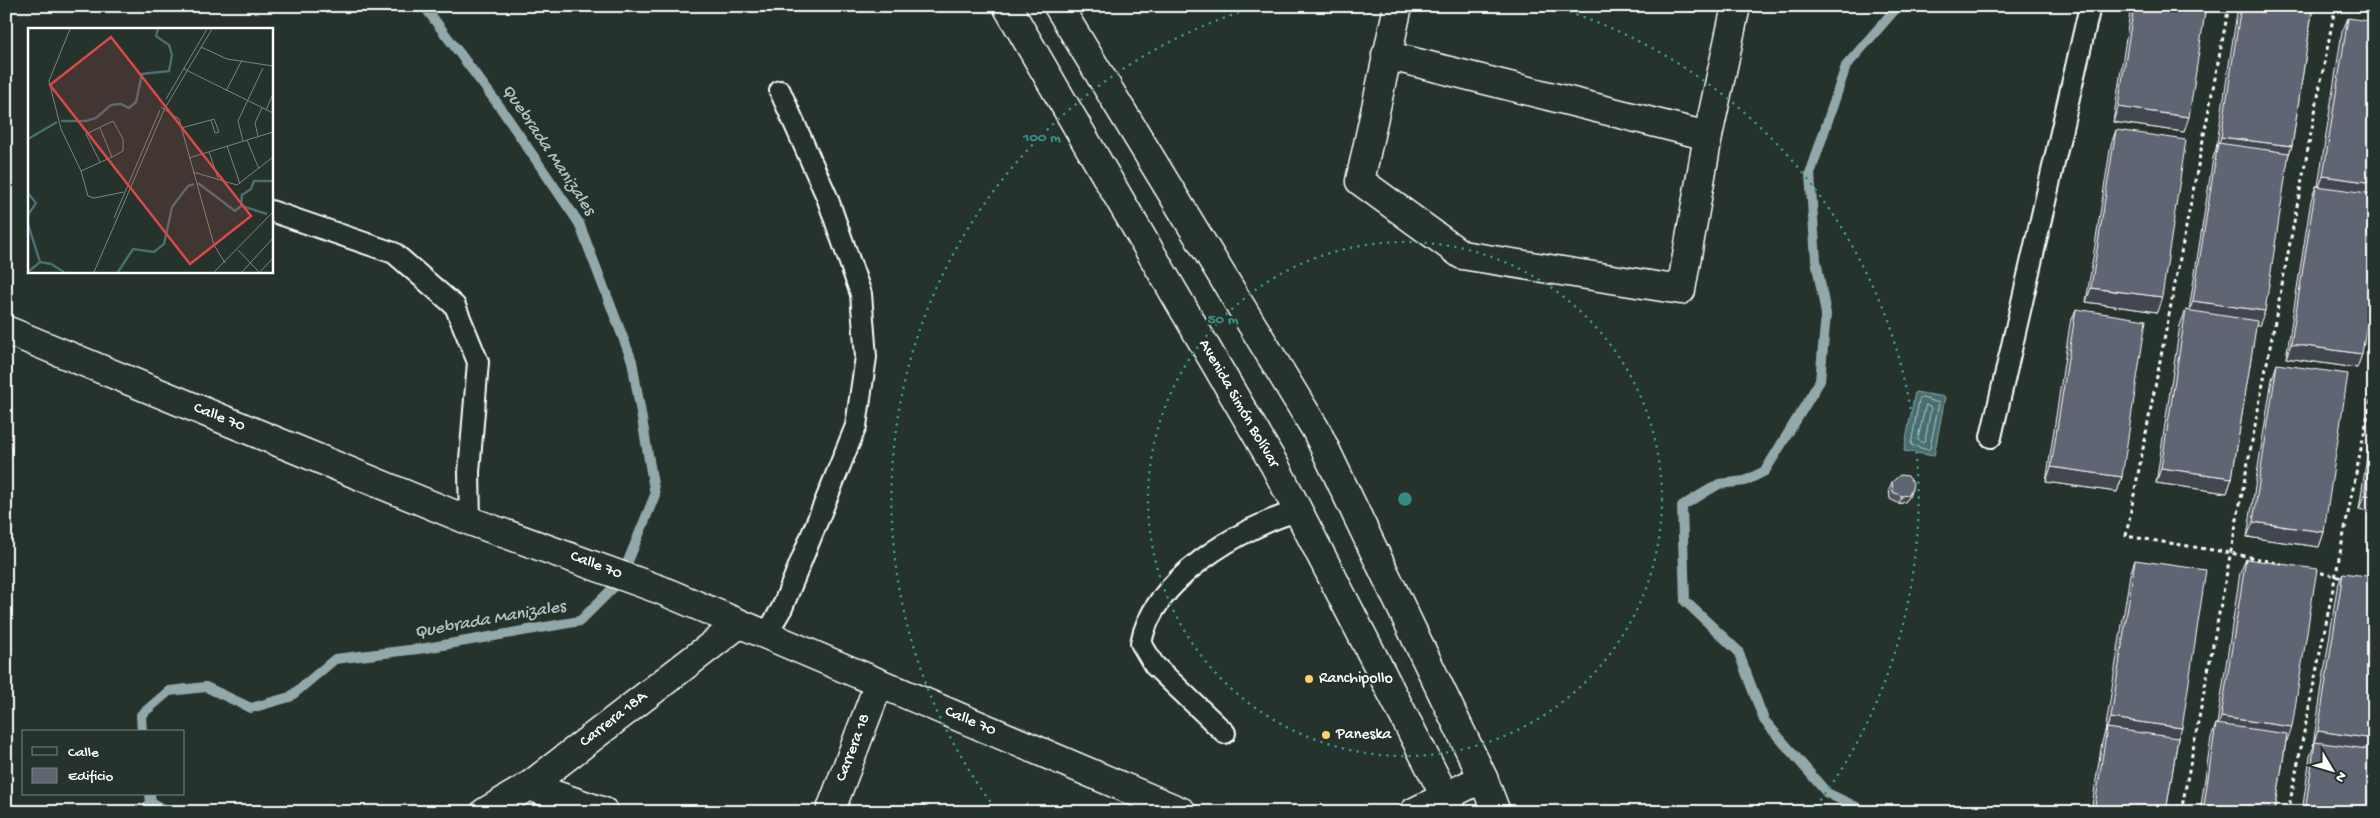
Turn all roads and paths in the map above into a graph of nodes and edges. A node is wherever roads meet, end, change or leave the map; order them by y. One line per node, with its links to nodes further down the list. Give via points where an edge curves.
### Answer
1 (1008, 6): 15 (street, Avenida Simón Bolívar)
2 (1058, 6): 26 (street, via 1316,430)
3 (1398, 6): 8 (street)
4 (1736, 6): 10 (street)
5 (2090, 6): 14 (lane)
6 (2229, 6): 17 (path, via 2126,536)
7 (2334, 13): 17 (path)
8 (1386, 55): 10 (street); 10 (street, via 1360,181 1462,255 1681,290)
9 (780, 91): 23 (lane, via 827,197 861,294 866,357 856,426 782,608)
10 (1708, 136)
11 (272, 211): 16 (lane, via 394,253 454,306 478,362 469,472)
12 (6, 330): 16 (street, Calle 70)
13 (2374, 384): 20 (path)
14 (1991, 437)
15 (1297, 511): 25 (lane, via 1273,518 1219,547 1173,585 1144,626 1141,643 1154,665); 28 (street, Avenida Simón Bolívar)
16 (470, 521): 22 (street, Calle 70, via 661,590)
17 (2231, 553): 18 (path); 35 (path)
18 (2288, 566)
19 (2307, 570): 20 (path)
20 (2335, 576): 21 (path); 36 (path)
21 (2345, 578)
22 (739, 624): 23 (street, Calle 70); 27 (street, Carrera 18A)
23 (766, 635): 24 (street, Calle 70)
24 (879, 683): 29 (street, Calle 70); 32 (street, Carrera 18)
25 (1225, 733)
26 (1483, 778): 28 (street); 34 (street)
27 (529, 786): 30 (street, Carrera 18A); 31 (street)
28 (1448, 805): 33 (street)
29 (1176, 811)
30 (485, 812)
31 (604, 812)
32 (830, 812)
33 (1414, 812)
34 (1496, 812)
35 (2181, 812)
36 (2288, 812)

